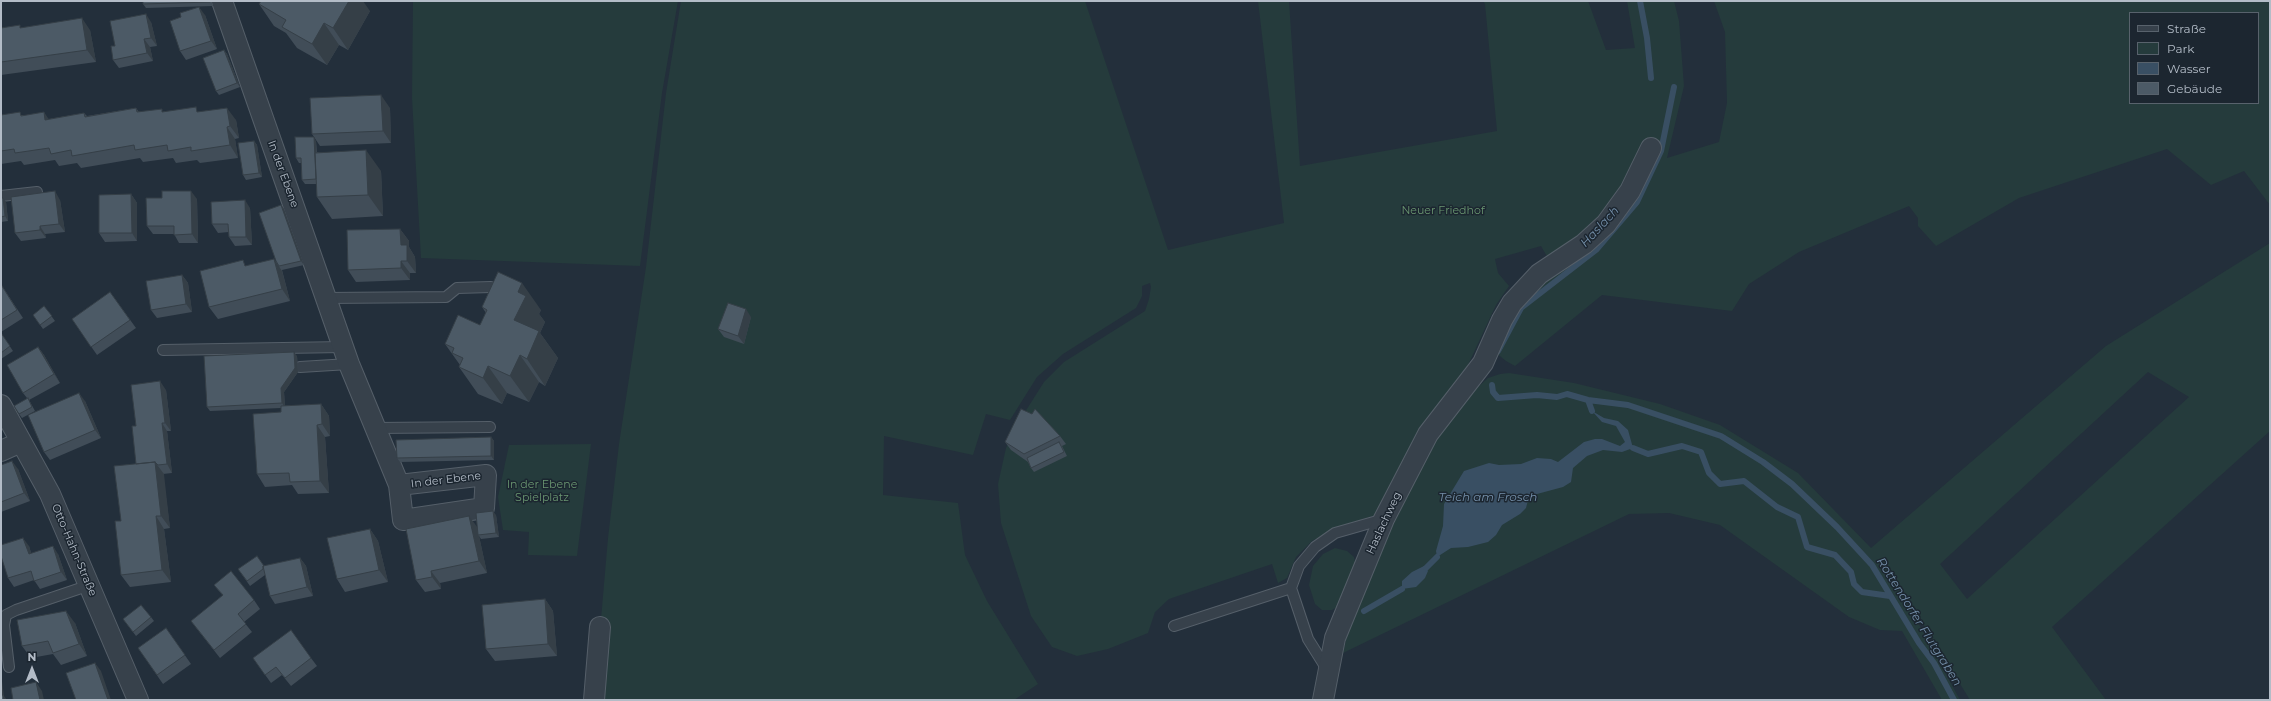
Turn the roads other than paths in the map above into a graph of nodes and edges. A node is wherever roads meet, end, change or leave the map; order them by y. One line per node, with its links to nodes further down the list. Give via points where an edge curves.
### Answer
1 (222, 1): 6 (street, In der Ebene)
2 (1651, 148): 16 (street, Haslachweg, via 1630,191 1606,224 1584,244 1539,274 1512,303 1484,362 1428,434)
3 (37, 192): 4 (lane)
4 (1, 196)
5 (491, 287): 6 (lane, via 457,288 446,298)
6 (326, 298): 8 (street, In der Ebene)
7 (163, 350): 8 (lane)
8 (346, 356): 9 (lane); 12 (street, In der Ebene)
9 (300, 367)
10 (1, 405): 13 (street, Otto-Hahn-Straße)
11 (490, 427): 12 (lane)
12 (375, 428): 15 (street, In der Ebene)
13 (21, 442): 14 (street); 17 (street, Otto-Hahn-Straße, via 50,494)
14 (1, 451)
15 (399, 485)
16 (1384, 519): 18 (lane, via 1335,533 1315,548 1299,566); 22 (street, Haslachweg, via 1335,638)
17 (90, 585): 21 (lane, via 6,615 4,625); 23 (street, Otto-Hahn-Straße)
18 (1291, 588): 20 (lane); 22 (lane, via 1308,639)
19 (600, 626): 24 (street)
20 (1174, 626)
21 (9, 667)
22 (1328, 671): 25 (street, Haslachweg)
23 (138, 700)
24 (594, 700)
25 (1323, 700)

